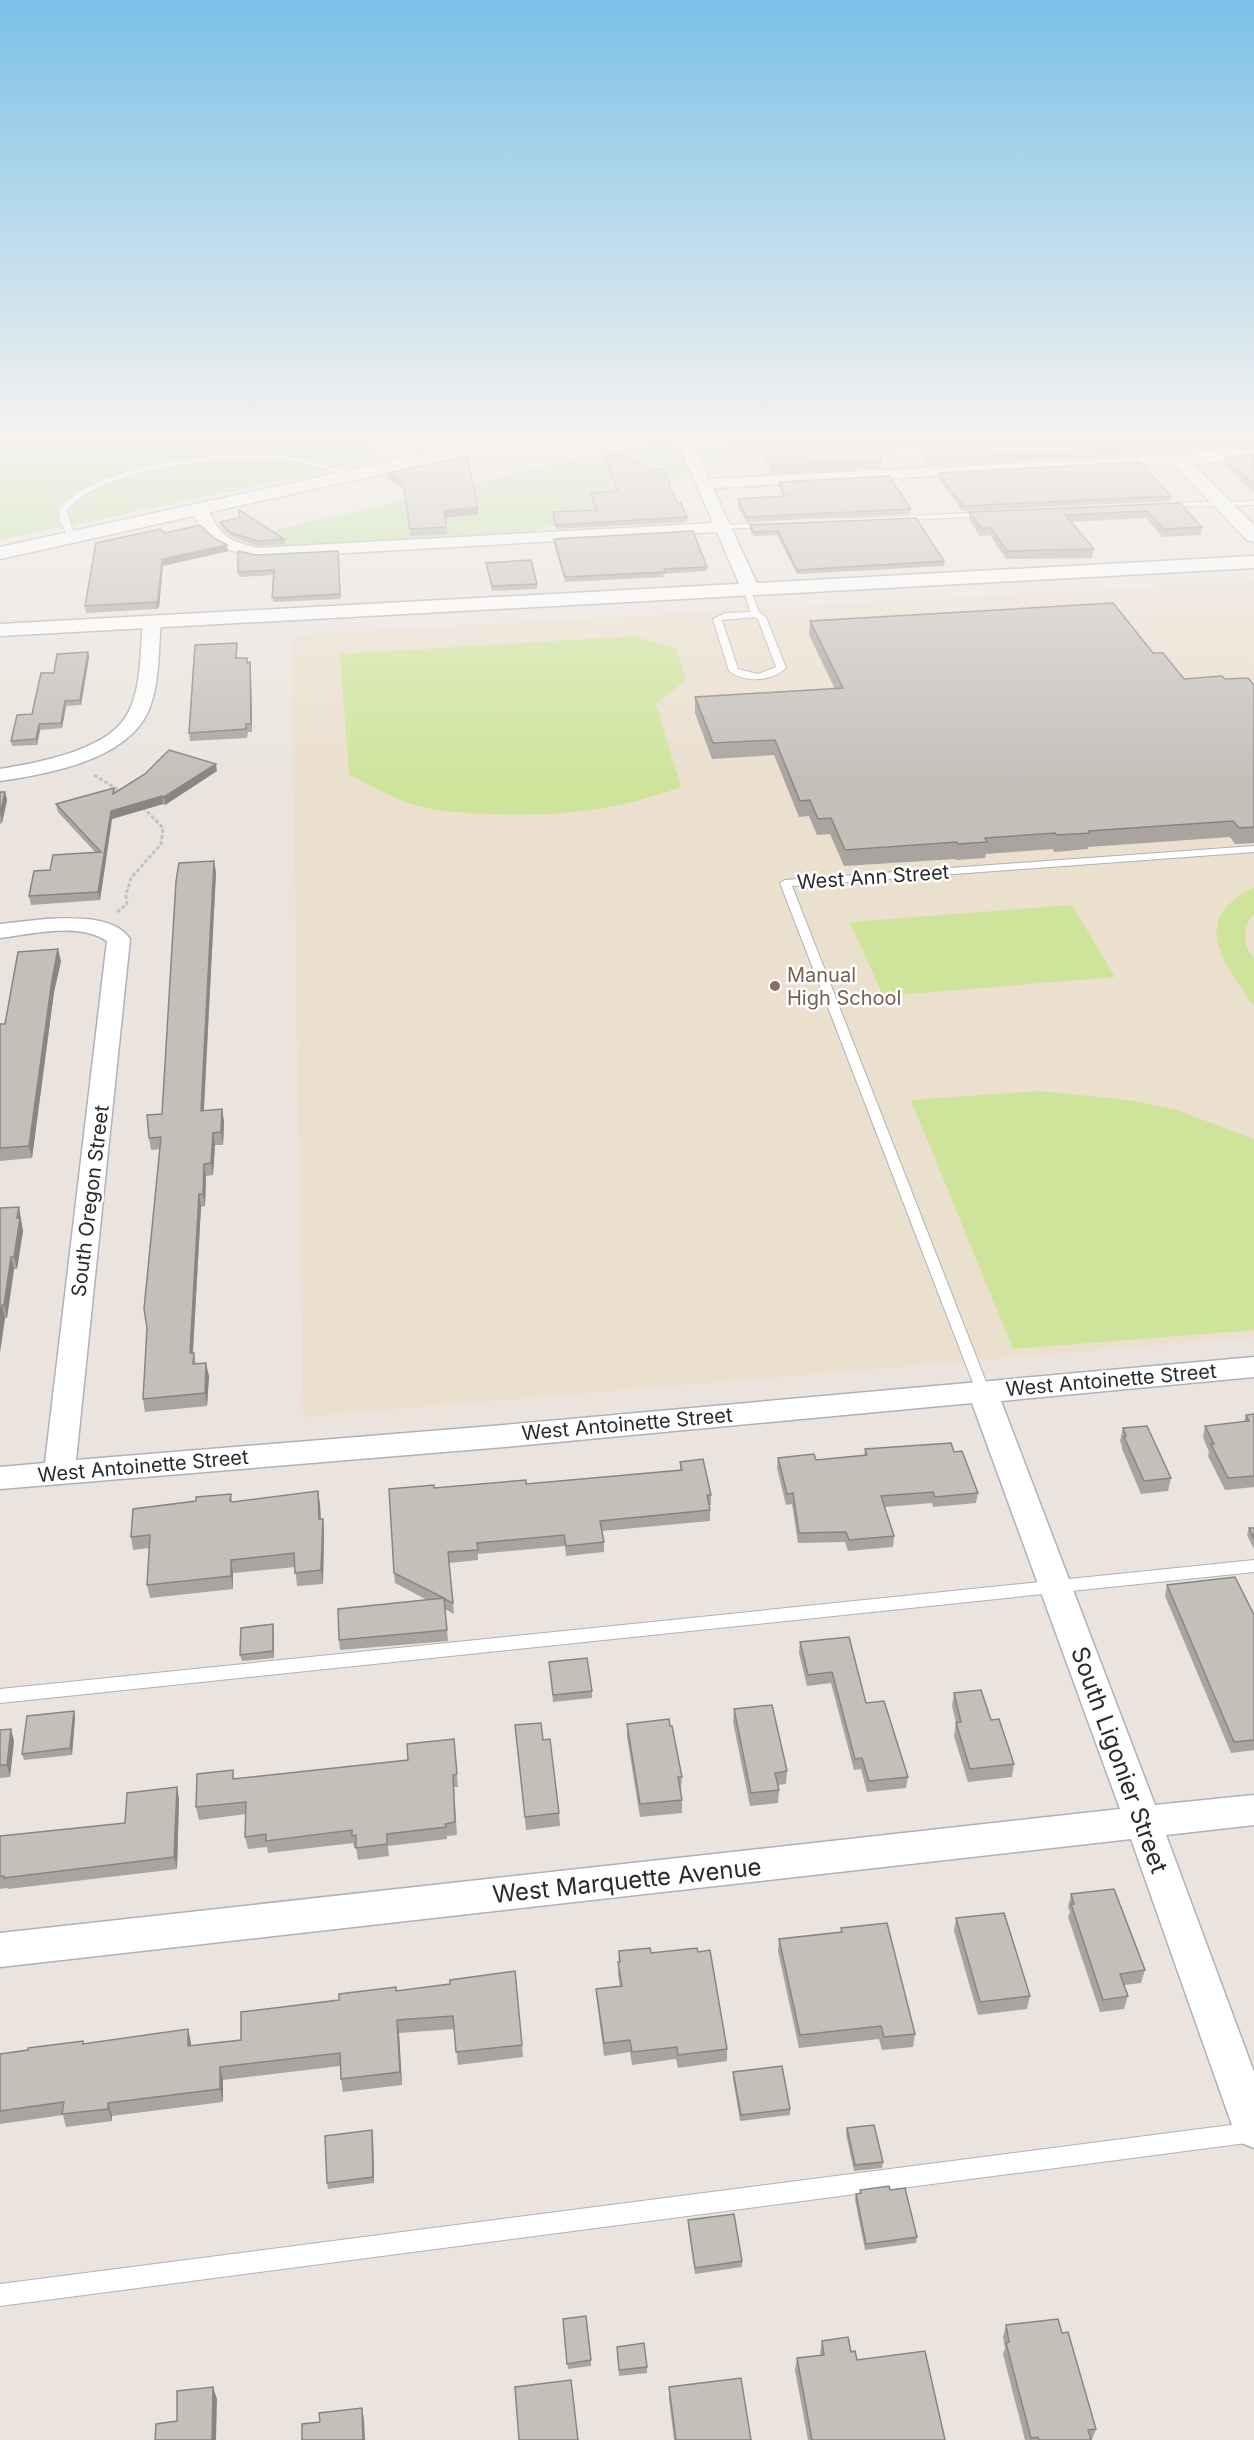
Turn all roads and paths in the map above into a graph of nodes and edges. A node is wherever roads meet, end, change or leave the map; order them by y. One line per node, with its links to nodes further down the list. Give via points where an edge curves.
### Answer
1 (732, 553): 3 (street)
2 (1254, 562): 3 (main road)
3 (748, 588): 4 (lane); 5 (main road)
4 (755, 614): 4 (lane, via 717,619 735,671 745,677 774,674 781,668 762,617)
5 (152, 622): 6 (main road); 7 (street, via 144,691 137,715 107,742)
6 (0, 630)
7 (67, 760): 8 (street); 9 (path)
8 (0, 775)
9 (126, 795)
10 (135, 801): 12 (path, via 163,828 161,844 135,870 125,892 127,904 106,922)
11 (1254, 849): 15 (lane, West Ann Street, via 785,883)
12 (103, 930): 13 (street, via 76,925); 16 (street, South Oregon Street, via 119,939 119,950)
13 (0, 931)
14 (1254, 1367): 15 (street, West Antoinette Street)
15 (983, 1392): 16 (street, West Antoinette Street); 19 (street, South Ligonier Street)
16 (58, 1472): 17 (street, West Antoinette Street)
17 (0, 1478)
18 (1254, 1566): 19 (lane)
19 (1056, 1587): 20 (lane); 22 (street, South Ligonier Street)
20 (0, 1696)
21 (1254, 1810): 22 (street, West Marquette Avenue)
22 (1144, 1824): 23 (street, West Marquette Avenue); 24 (street, South Ligonier Street)
23 (0, 1950)
24 (1254, 2130): 25 (lane)
25 (0, 2295)

